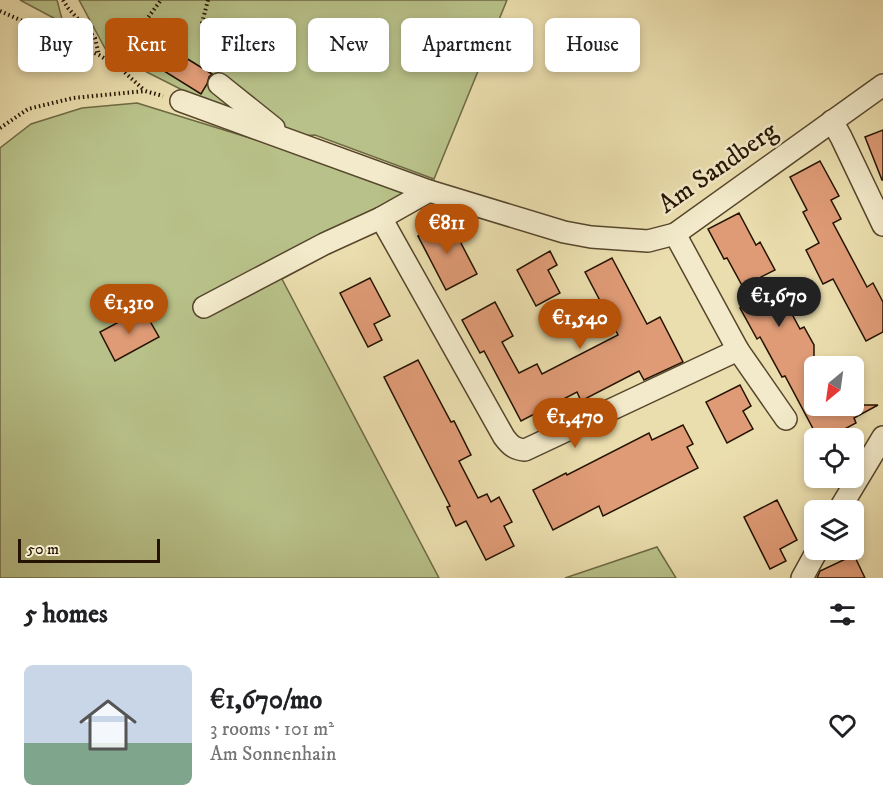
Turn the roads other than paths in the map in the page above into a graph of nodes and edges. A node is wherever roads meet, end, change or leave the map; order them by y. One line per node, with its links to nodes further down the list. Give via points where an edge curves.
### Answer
1 (219, 84): 5 (street)
2 (883, 85): 4 (street, Am Sandberg)
3 (181, 101): 5 (street, Am Sandberg)
4 (832, 121): 8 (street); 9 (street, Am Sandberg)
5 (292, 141): 6 (street, Am Sandberg)
6 (429, 191): 7 (street); 9 (street, Am Sandberg, via 591,237 648,241)
7 (381, 218): 10 (street); 11 (street, via 504,437 516,450 535,446)
8 (883, 225)
9 (675, 234): 11 (street)
10 (204, 307)
11 (738, 350): 12 (street)
12 (786, 419)
13 (883, 437): 14 (street)
14 (845, 500)
15 (812, 560): 16 (street)
16 (802, 578)

